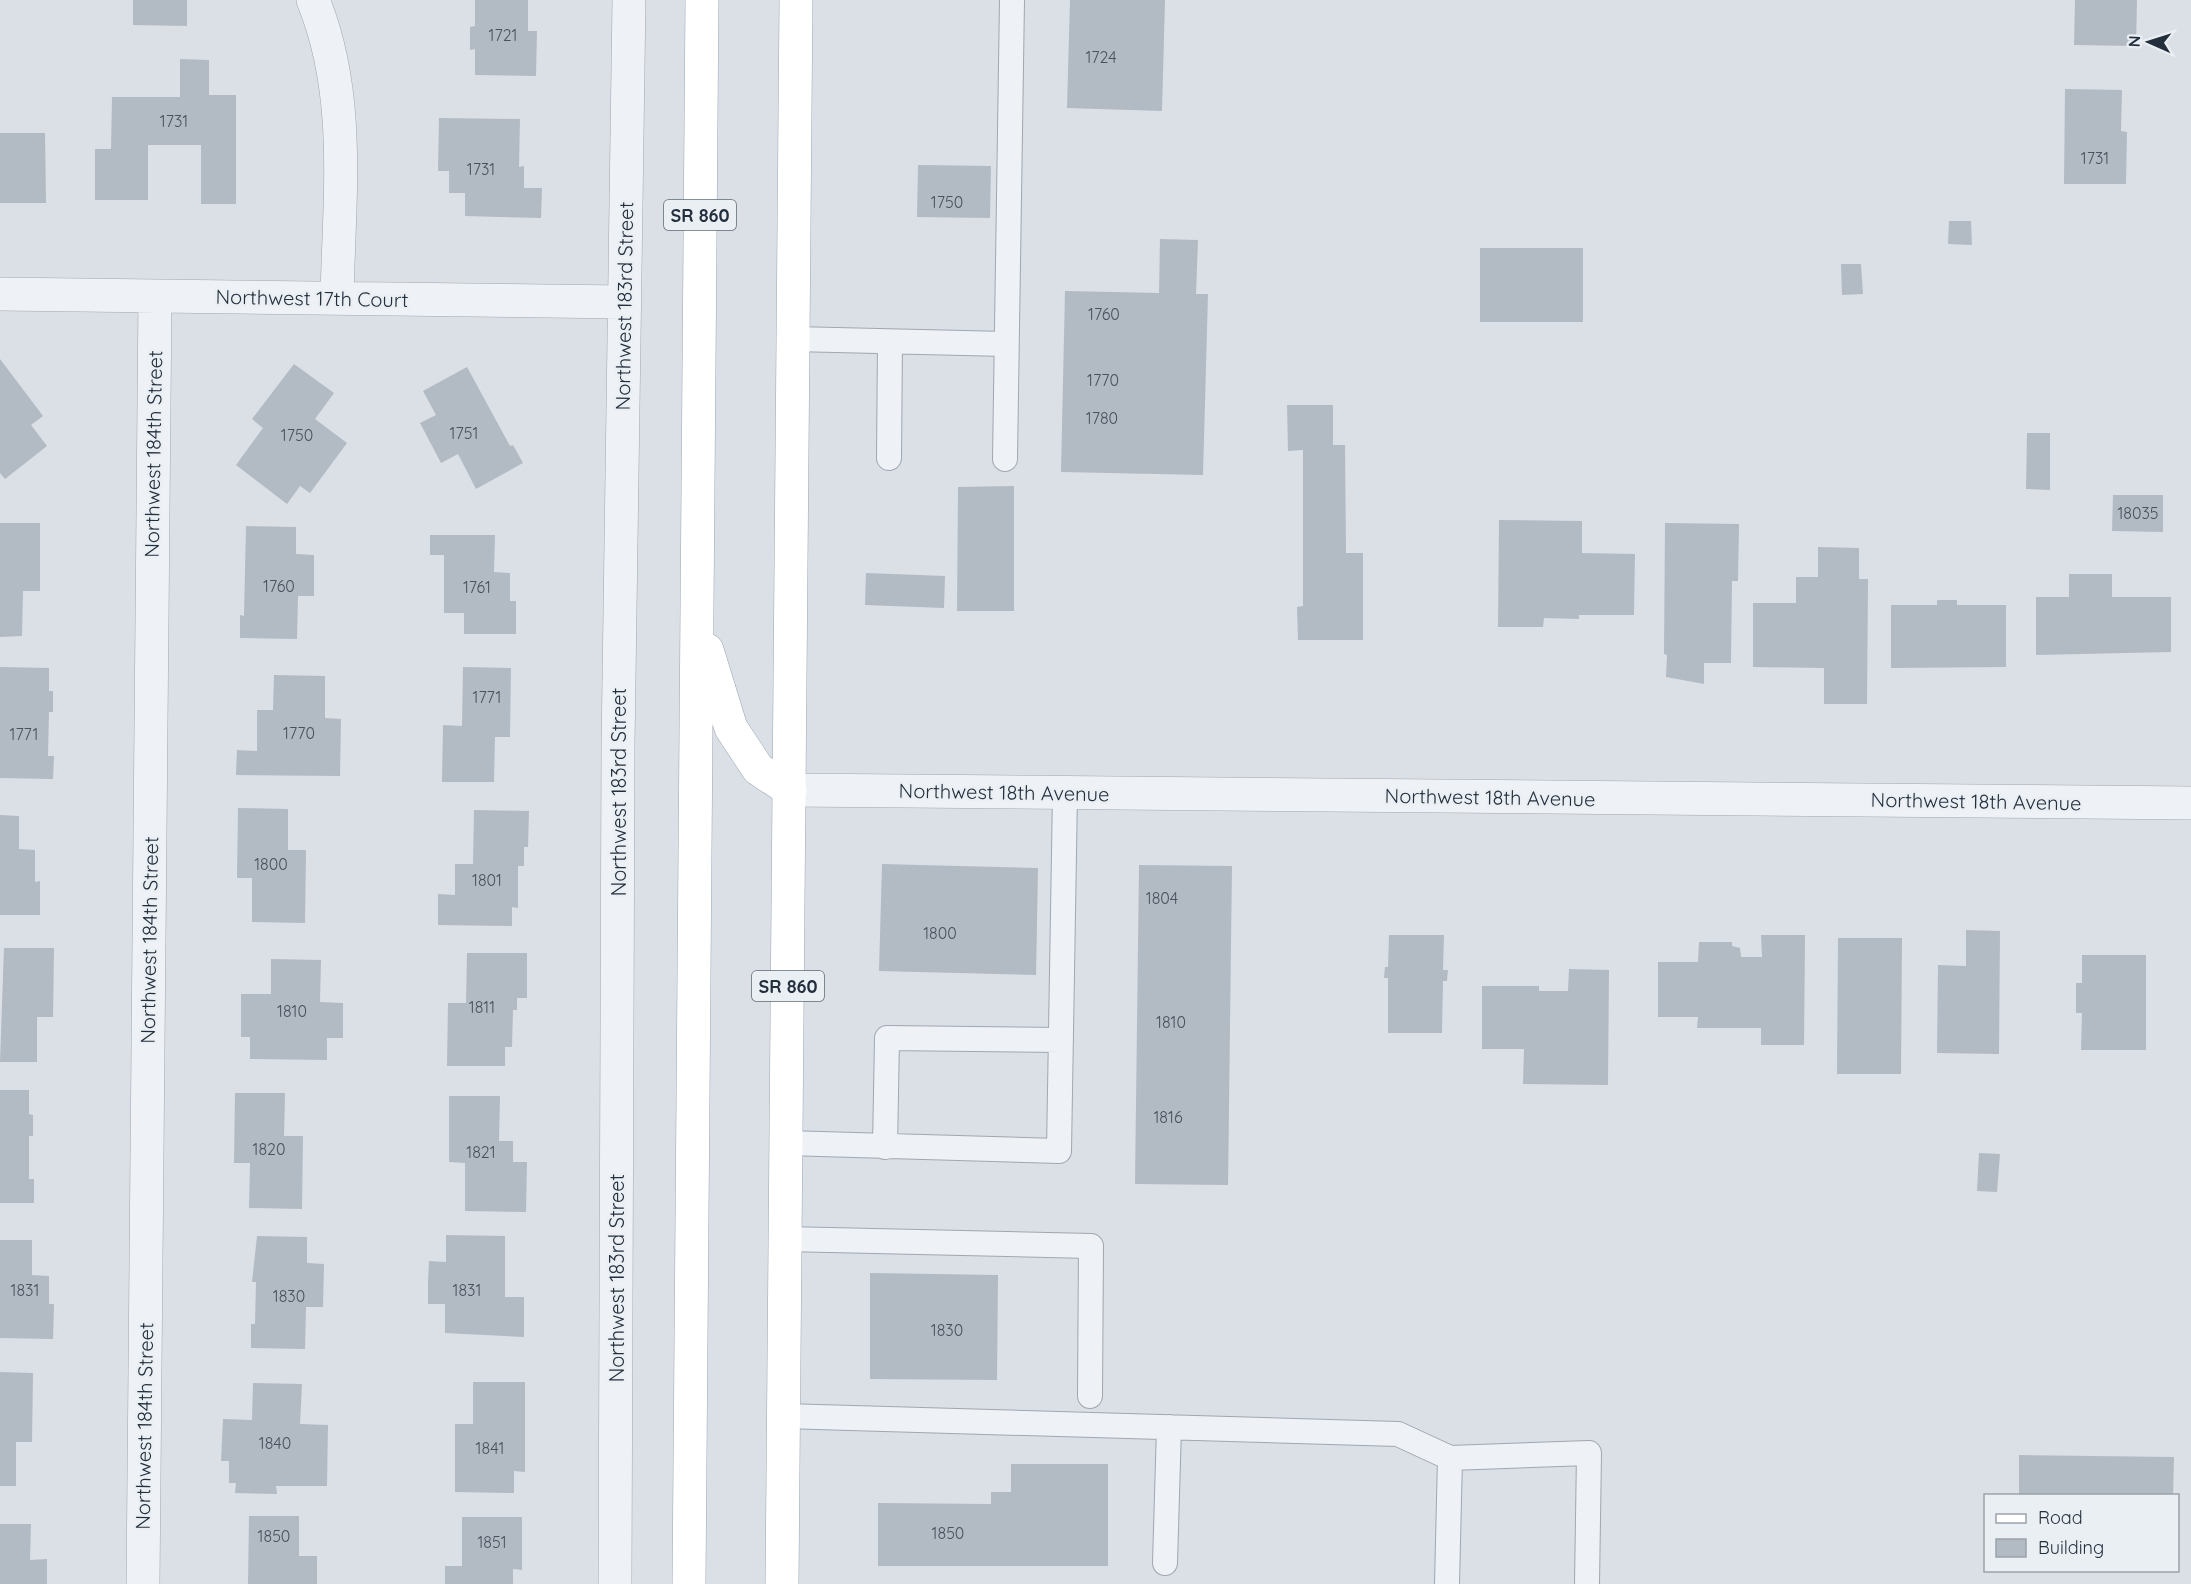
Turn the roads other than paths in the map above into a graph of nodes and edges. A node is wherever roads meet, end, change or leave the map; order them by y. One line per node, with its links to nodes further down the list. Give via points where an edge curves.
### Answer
1 (313, 0): 8 (street, via 327,34 341,117)
2 (630, 0): 9 (street, Northwest 183rd Street)
3 (702, 0): 15 (main road, SR 860)
4 (796, 0): 10 (main road, SR 860)
5 (1012, 0): 12 (lane)
6 (0, 294): 7 (street, Northwest 17th Court)
7 (155, 297): 8 (street, Northwest 17th Court); 28 (street, Northwest 184th Street)
8 (337, 298): 9 (street, Northwest 17th Court)
9 (624, 302): 29 (street, Northwest 183rd Street)
10 (793, 339): 11 (lane); 16 (main road, SR 860)
11 (890, 342): 12 (lane); 13 (lane)
12 (1006, 344): 14 (lane)
13 (889, 458)
14 (1005, 459)
15 (697, 620): 16 (main road, via 731,728 758,769); 30 (main road, SR 860)
16 (790, 790): 17 (street, Northwest 18th Avenue); 20 (main road, SR 860)
17 (1065, 793): 18 (street, Northwest 18th Avenue); 19 (lane)
18 (2191, 803)
19 (1061, 1040): 21 (lane, via 887,1038); 21 (lane, via 1059,1151)
20 (786, 1143): 21 (lane); 22 (main road, SR 860)
21 (885, 1147)
22 (785, 1239): 23 (lane, via 1091,1246); 24 (main road, SR 860)
23 (1090, 1396)
24 (783, 1416): 25 (lane); 31 (main road, SR 860)
25 (1169, 1427): 26 (lane, via 1398,1434); 27 (lane)
26 (1450, 1458): 32 (lane); 33 (lane, via 1589,1453)
27 (1165, 1563)
28 (143, 1584)
29 (615, 1584)
30 (689, 1584)
31 (782, 1584)
32 (1447, 1584)
33 (1587, 1584)

